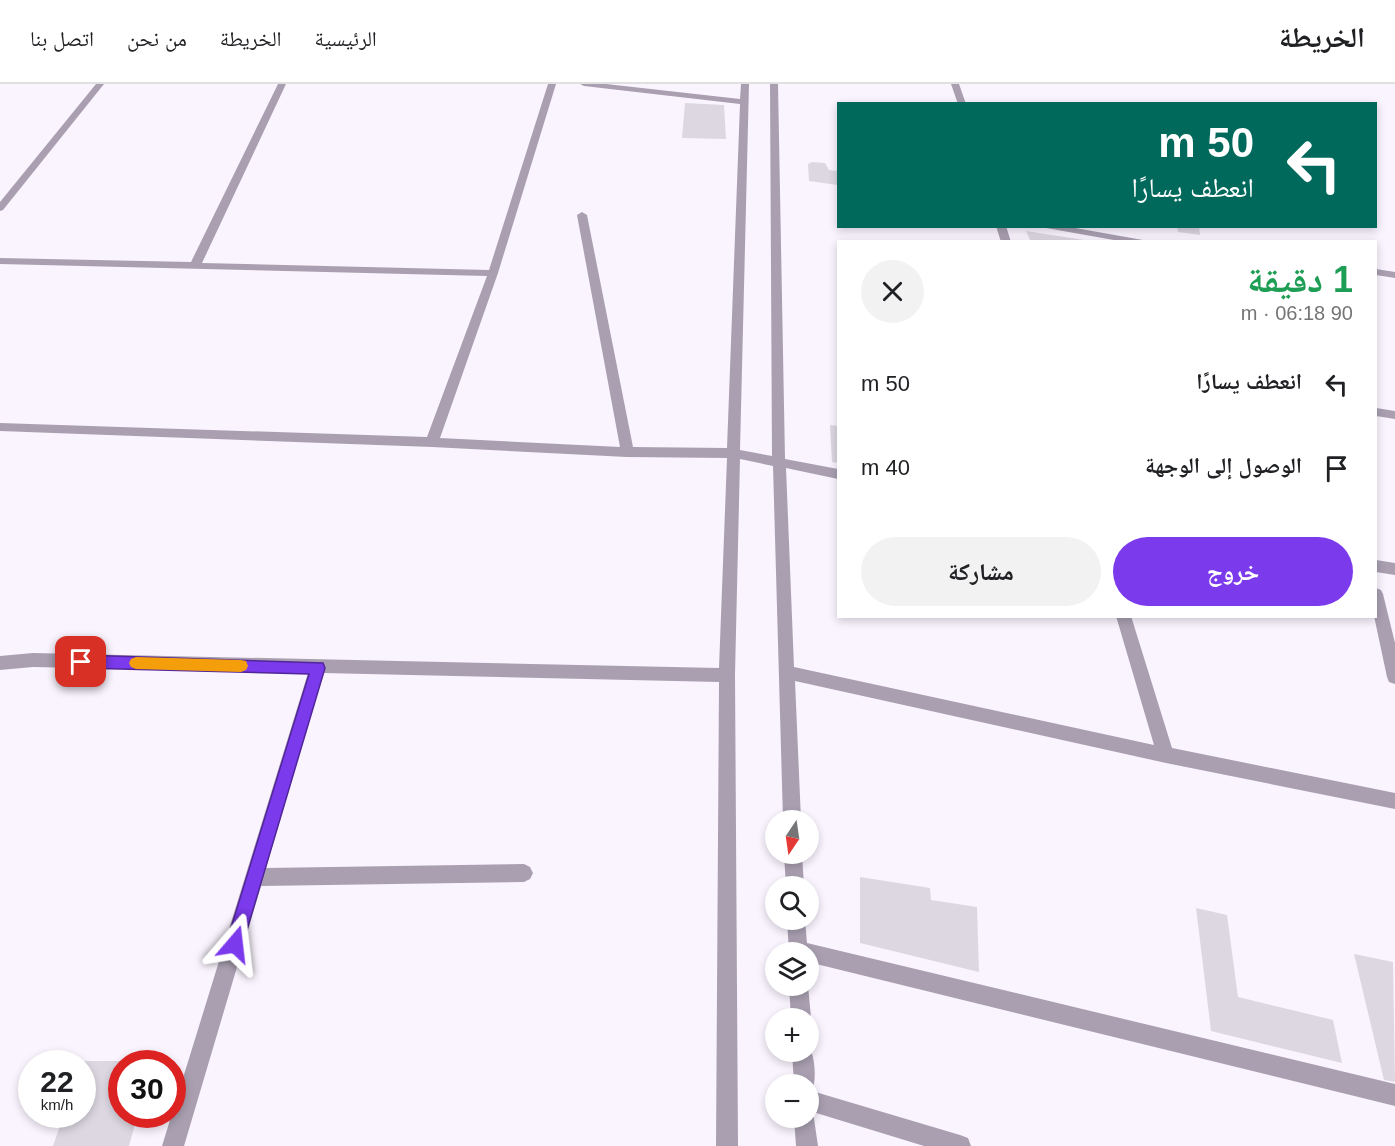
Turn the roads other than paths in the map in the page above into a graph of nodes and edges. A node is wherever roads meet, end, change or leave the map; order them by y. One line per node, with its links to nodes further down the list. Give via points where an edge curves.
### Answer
1 (100, 84): 10 (street)
2 (282, 84): 15 (street)
3 (552, 84): 16 (street)
4 (584, 84): 8 (street)
5 (746, 84): 8 (street)
6 (774, 84): 25 (street)
7 (955, 84): 9 (street)
8 (744, 102): 24 (street)
9 (961, 102)
10 (0, 208)
11 (582, 215): 23 (street)
12 (1054, 228): 13 (street)
13 (1135, 240)
14 (0, 261): 15 (street)
15 (195, 266): 16 (street)
16 (493, 273): 22 (street)
17 (1377, 273): 18 (street)
18 (1395, 275)
19 (1377, 412): 20 (street)
20 (1395, 415)
21 (0, 427): 22 (street)
22 (432, 442): 23 (street)
23 (627, 452): 24 (street)
24 (734, 453): 25 (street); 34 (street)
25 (779, 463): 26 (street); 33 (street)
26 (837, 474)
27 (1377, 566): 28 (street)
28 (1395, 569)
29 (1377, 598): 35 (street)
30 (1124, 618): 36 (street)
31 (0, 663): 32 (street, via 33,660)
32 (318, 668): 34 (street); 40 (street)
33 (785, 672): 36 (street); 38 (street)
34 (727, 675): 46 (street)
35 (1395, 677)
36 (1166, 755): 37 (street)
37 (1395, 801)
38 (792, 810)
39 (524, 873): 40 (street)
40 (255, 877): 45 (street)
41 (819, 956): 42 (street)
42 (1395, 1095)
43 (819, 1103): 48 (street)
44 (806, 1128): 47 (street)
45 (173, 1146)
46 (727, 1146)
47 (807, 1146)
48 (960, 1146)

